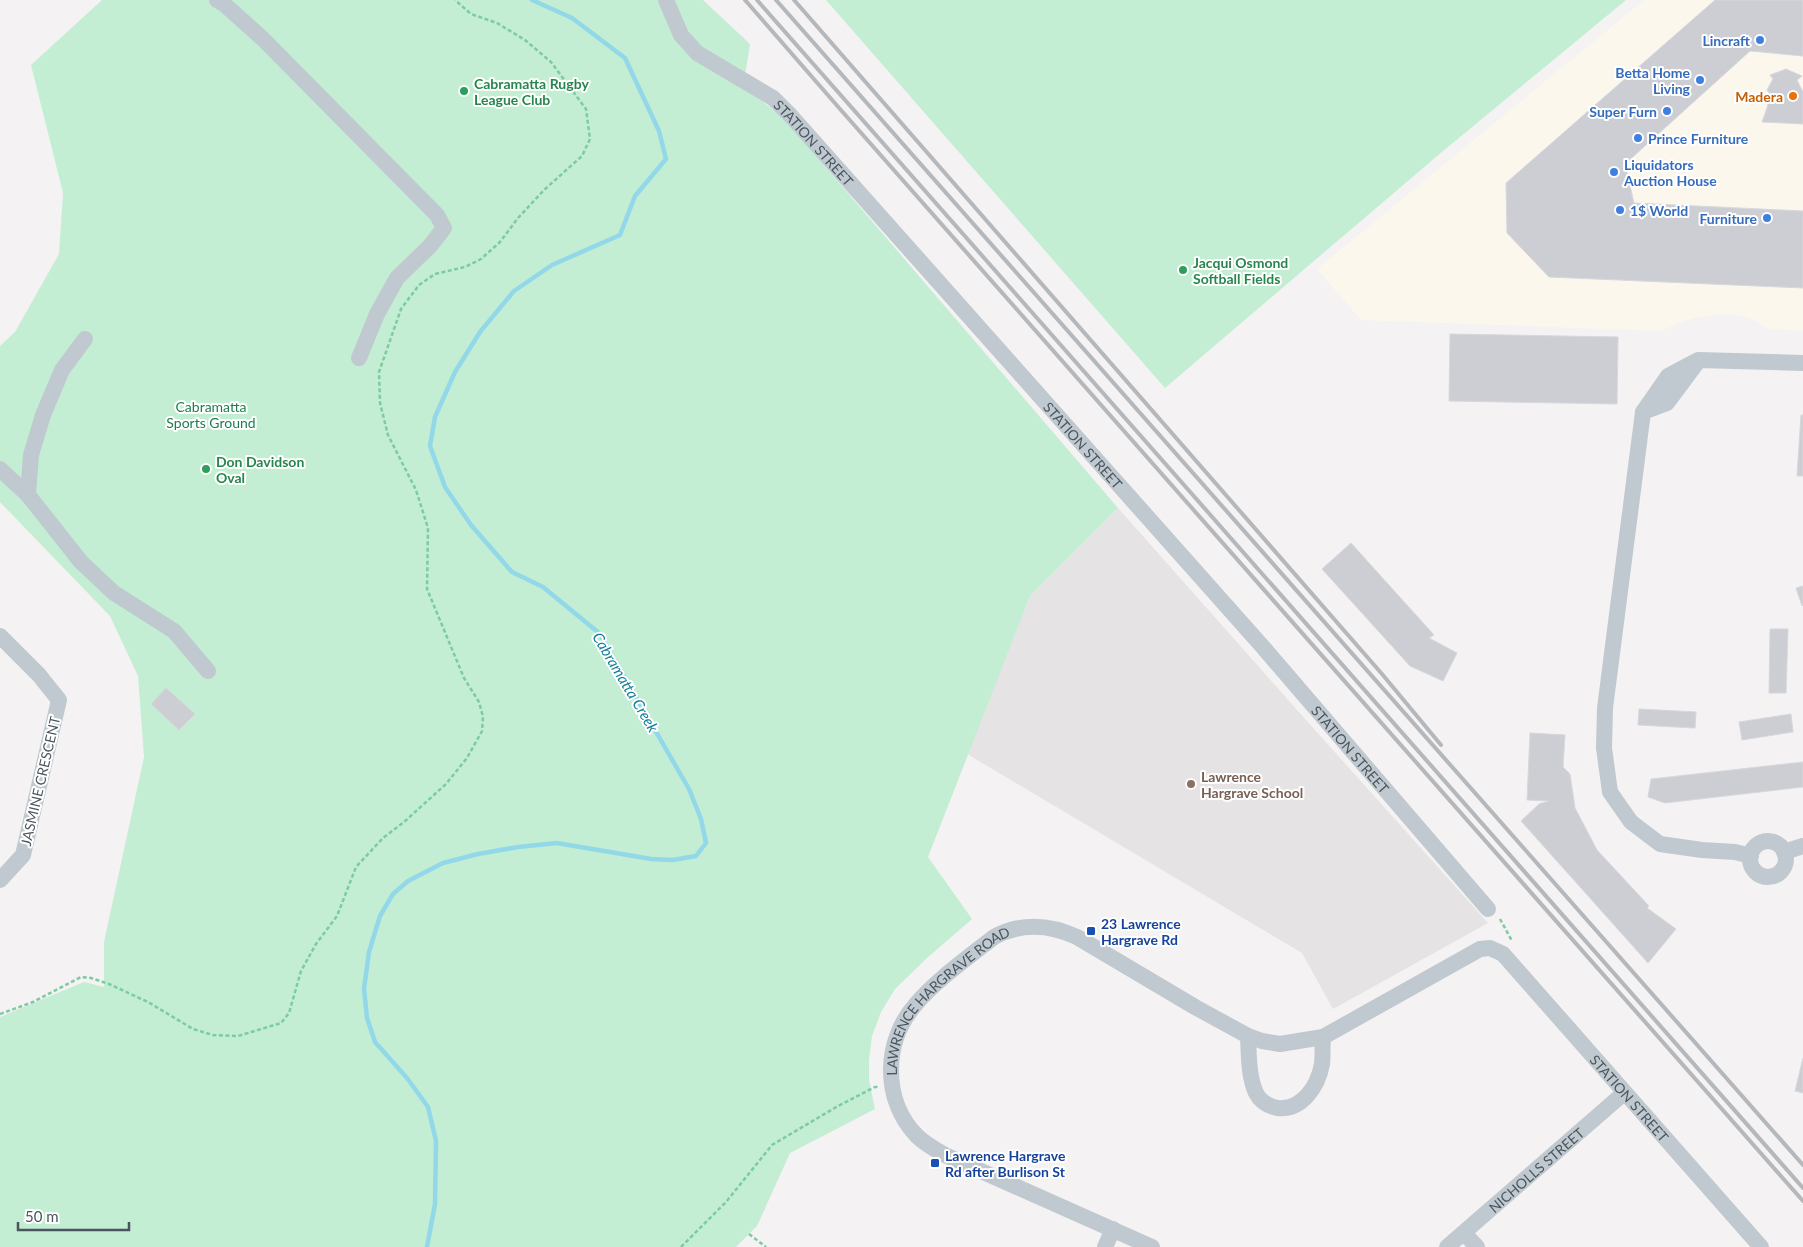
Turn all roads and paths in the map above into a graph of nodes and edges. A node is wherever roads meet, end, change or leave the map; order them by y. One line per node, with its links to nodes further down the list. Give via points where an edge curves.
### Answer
1 (217, 0): 5 (street, via 263,39 437,215 444,228 397,278 377,314)
2 (454, 0): 17 (path, via 471,14 497,23 525,40 550,62 586,109 590,139 582,156 544,190 500,242 481,259 465,267 435,274 419,285 401,309 379,372 380,403 388,435 416,490 428,528 427,589 464,678 479,702 482,730 467,758 446,784 383,838 356,867 337,916 316,944 301,972 288,1012 281,1023 238,1036 214,1035 193,1029 148,1002 109,984 81,977)
3 (666, 0): 15 (street, STATION STREET, via 681,35 697,52 773,98 791,116 1262,646)
4 (85, 339): 8 (street, via 62,370 43,415 31,455)
5 (359, 358)
6 (1803, 363): 13 (street, via 1698,360 1667,403 1643,412 1605,708 1604,748 1610,792 1631,822 1660,844)
7 (0, 468): 8 (street)
8 (28, 495): 10 (street, via 81,562 114,593 174,632)
9 (0, 636): 14 (street, JASMINE CRESCENT, via 59,700 24,855)
10 (208, 671)
11 (1803, 846): 12 (street)
12 (1784, 852): 13 (street, via 1777,844 1766,842 1756,846); 13 (street, via 1783,869 1767,877 1756,873)
13 (1750, 856)
14 (0, 880)
15 (1488, 908)
16 (1498, 951): 19 (street, LAWRENCE HARGRAVE ROAD, via 1480,949); 21 (street, STATION STREET)
17 (0, 1014)
18 (1248, 1036): 19 (street, LAWRENCE HARGRAVE ROAD, via 1280,1044); 19 (street, via 1249,1060 1257,1094 1269,1105 1287,1108 1296,1105 1311,1091 1322,1065); 20 (street, LAWRENCE HARGRAVE ROAD, via 1077,936 1043,926 1023,926 994,937 916,1003 895,1040 890,1070)
19 (1323, 1037)
20 (892, 1086): 22 (street, LAWRENCE HARGRAVE ROAD, via 903,1118 926,1144); 25 (path, via 874,1087 772,1145 726,1202)
21 (1624, 1092): 23 (street, NICHOLLS STREET); 31 (street, STATION STREET)
22 (1113, 1229): 27 (street); 28 (street, LAWRENCE HARGRAVE ROAD)
23 (1464, 1233): 29 (street, NICHOLLS STREET); 30 (street)
24 (749, 1234): 26 (path)
25 (681, 1247)
26 (766, 1247)
27 (1105, 1247)
28 (1152, 1247)
29 (1448, 1247)
30 (1477, 1247)
31 (1762, 1247)

